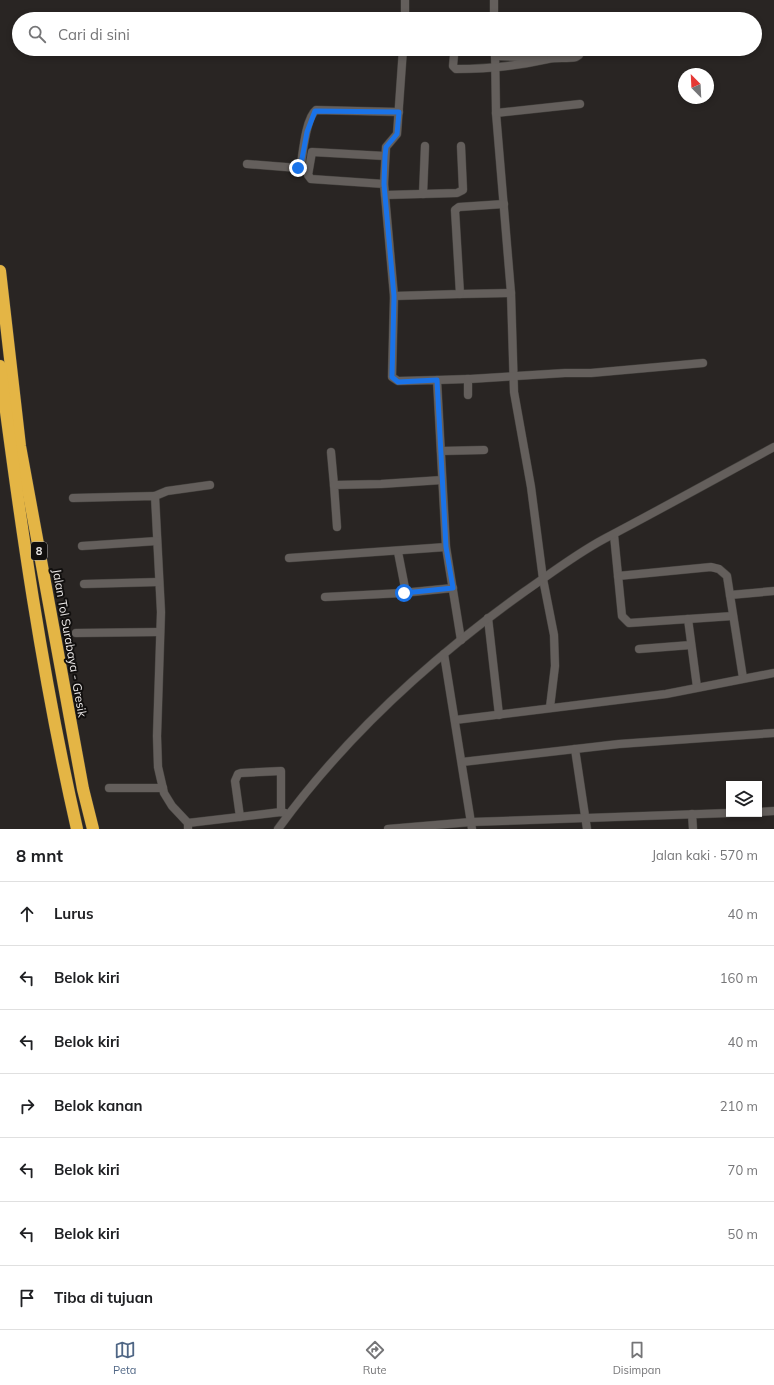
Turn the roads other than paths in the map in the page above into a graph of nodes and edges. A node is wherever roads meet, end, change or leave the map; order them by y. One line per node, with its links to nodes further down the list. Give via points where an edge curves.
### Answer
1 (405, 0): 3 (street)
2 (494, 0): 4 (street)
3 (405, 12)
4 (494, 12)
5 (403, 56): 13 (street)
6 (454, 56): 11 (street, via 453,66 456,69)
7 (495, 56): 11 (street)
8 (526, 56): 10 (street)
9 (579, 56): 10 (street)
10 (549, 59): 11 (street)
11 (495, 68): 14 (street)
12 (580, 104): 14 (street)
13 (399, 112): 17 (street, via 397,134 386,147); 18 (street, via 316,110 307,132 298,168)
14 (496, 113): 22 (street)
15 (425, 146): 20 (street)
16 (461, 146): 20 (street, via 463,190 457,193)
17 (385, 156): 19 (street); 19 (street, via 312,152 308,175 310,178)
18 (247, 164)
19 (384, 184): 21 (street)
20 (423, 194): 21 (street)
21 (385, 195): 26 (street)
22 (504, 204): 24 (street); 25 (street, via 459,207 455,210)
23 (0, 271): 89 (highway, Jalan Tol Surabaya - Gresik / 8, via 20,446 83,788)
24 (511, 292): 25 (street); 29 (street)
25 (460, 294): 26 (street)
26 (394, 296): 31 (street, via 392,377 398,382)
27 (703, 363): 29 (street, via 591,373)
28 (0, 366): 88 (highway, 8, via 23,539 44,665)
29 (514, 375): 30 (street); 50 (street, via 515,398 531,487)
30 (468, 379): 31 (street); 32 (street)
31 (437, 380): 35 (street)
32 (468, 395)
33 (774, 447): 43 (street)
34 (484, 450): 35 (street)
35 (441, 451): 37 (street)
36 (331, 452): 38 (street)
37 (442, 480): 38 (street); 46 (street)
38 (334, 484): 42 (street)
39 (210, 485): 40 (street, via 167,491)
40 (155, 496): 41 (street); 44 (street)
41 (73, 498)
42 (337, 527)
43 (614, 535): 49 (street); 50 (street)
44 (157, 542): 45 (street); 51 (street)
45 (82, 546)
46 (446, 547): 47 (street); 53 (street)
47 (398, 552): 48 (street); 55 (street)
48 (289, 558)
49 (618, 576): 56 (street, via 712,567 727,576); 60 (street, via 624,620 629,623)
50 (543, 578): 59 (street); 70 (street, via 554,635 555,666)
51 (159, 582): 52 (street); 61 (street)
52 (84, 584)
53 (453, 588): 55 (street); 63 (street)
54 (774, 591): 56 (street)
55 (406, 593): 57 (street)
56 (730, 595): 58 (street)
57 (325, 597)
58 (733, 616): 60 (street); 68 (street)
59 (488, 618): 63 (street); 71 (street)
60 (688, 619): 64 (street)
61 (160, 632): 62 (street); 77 (street, via 156,736 158,767)
62 (76, 633)
63 (461, 640): 66 (street)
64 (691, 645): 65 (street); 69 (street)
65 (639, 649)
66 (444, 654): 72 (street); 82 (street, via 355,737)
67 (774, 673): 68 (street)
68 (743, 678): 69 (street)
69 (697, 687): 70 (street, via 666,694)
70 (550, 707): 71 (street)
71 (500, 714): 72 (street)
72 (455, 720): 75 (street)
73 (774, 732): 74 (street)
74 (576, 749): 75 (street); 85 (street)
75 (462, 762): 87 (street)
76 (109, 788): 77 (street)
77 (163, 788): 86 (street, via 172,806)
78 (774, 811): 80 (street)
79 (281, 812): 82 (street); 84 (street); 84 (street, via 281,770 241,773 235,781)
80 (762, 812)
81 (726, 813): 83 (street)
82 (289, 814): 90 (street)
83 (692, 814): 85 (street); 93 (street)
84 (240, 817): 86 (street)
85 (586, 818): 87 (street); 92 (street)
86 (188, 826)
87 (472, 826): 91 (street)
88 (78, 829)
89 (93, 829)
90 (278, 829)
91 (388, 829)
92 (587, 829)
93 (693, 829)

